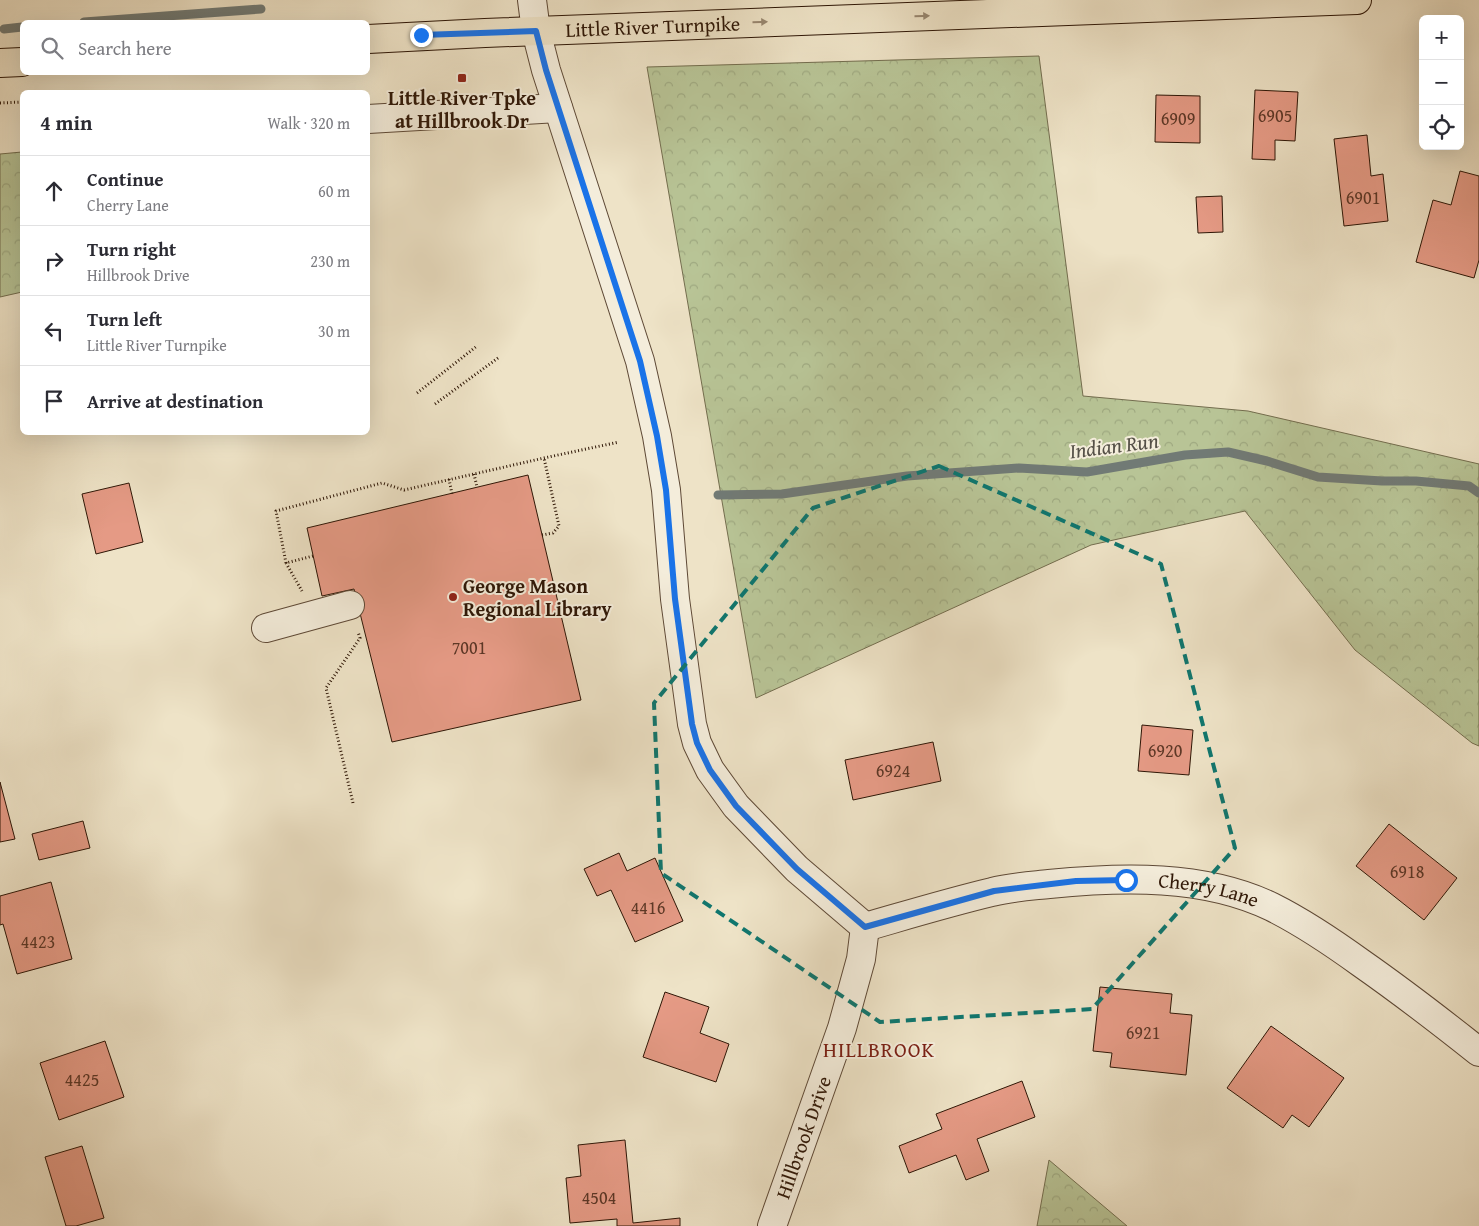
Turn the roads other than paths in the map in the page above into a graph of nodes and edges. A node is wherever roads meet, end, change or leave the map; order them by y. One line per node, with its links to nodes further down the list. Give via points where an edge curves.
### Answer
1 (532, 0): 3 (street)
2 (1357, 0): 3 (main road, Little River Turnpike, one-way to 2)
3 (536, 31): 4 (main road, Little River Turnpike); 7 (street)
4 (370, 39)
5 (20, 62): 6 (main road)
6 (0, 63)
7 (558, 108): 8 (street); 11 (street, via 640,361 655,427 666,490 675,599 697,743 710,770 736,806 797,869)
8 (370, 118)
9 (350, 605): 10 (street)
10 (266, 628)
11 (865, 927): 12 (street, Cherry Lane, via 994,891 1021,887 1076,881 1141,880 1202,885 1270,906 1314,929); 13 (street, Hillbrook Drive, via 862,959 842,1028)
12 (1479, 1052)
13 (772, 1226)

